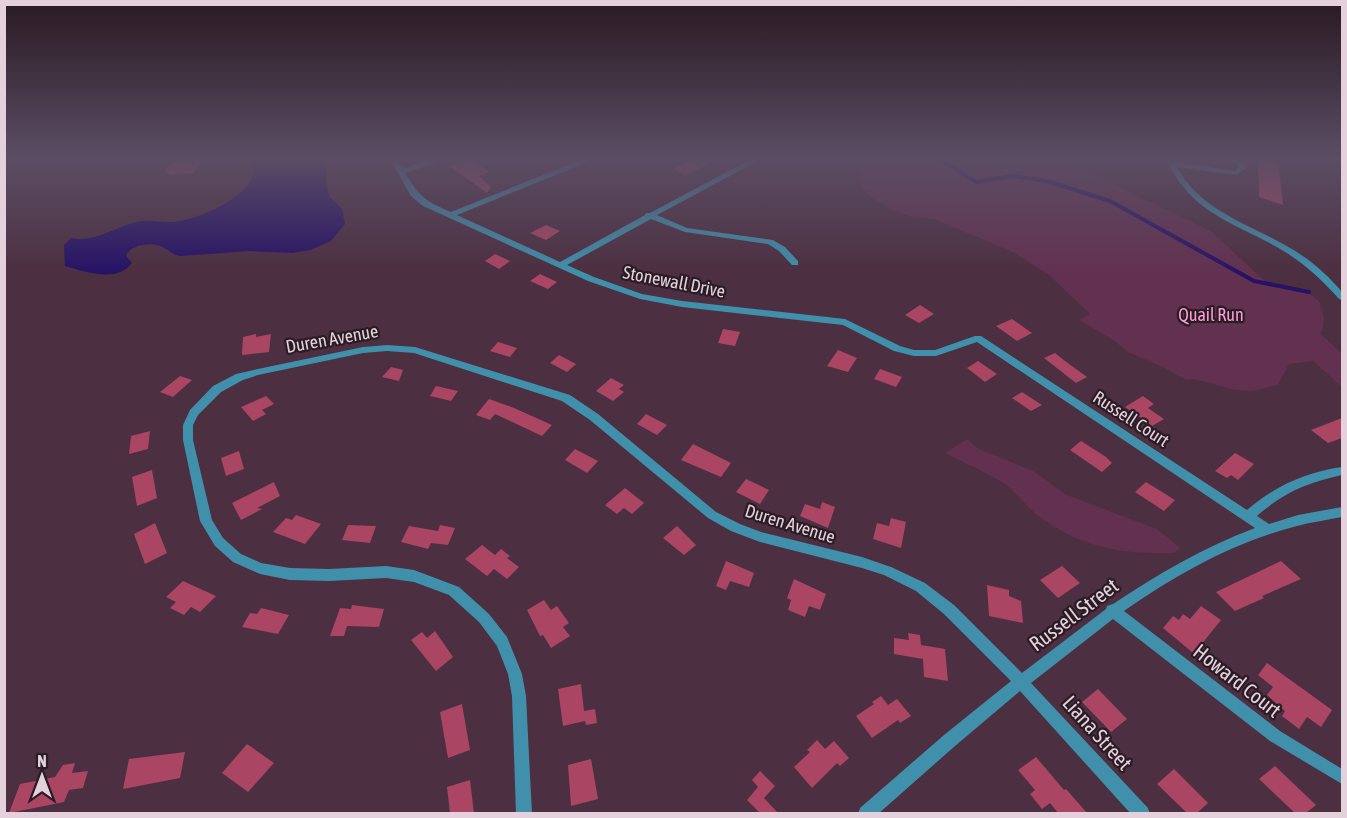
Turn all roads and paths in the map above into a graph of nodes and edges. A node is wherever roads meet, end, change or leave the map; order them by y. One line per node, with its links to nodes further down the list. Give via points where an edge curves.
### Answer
1 (419, 198): 5 (street, Stonewall Drive)
2 (491, 198): 5 (street)
3 (680, 198): 6 (street)
4 (1196, 198): 9 (street, via 1294,253)
5 (451, 215): 8 (street, Stonewall Drive)
6 (649, 215): 7 (street, via 685,230 770,242); 8 (street)
7 (795, 263)
8 (560, 265): 10 (street, Stonewall Drive, via 608,286 655,299 845,322 909,352 936,353)
9 (1342, 297)
10 (978, 338): 13 (street, Russell Court)
11 (1342, 471): 13 (street, via 1297,482)
12 (1342, 512): 14 (street, Russell Street)
13 (1248, 517): 14 (street, Russell Court)
14 (1266, 529): 15 (street, Russell Street, via 1193,562)
15 (1112, 610): 16 (street, Russell Street); 17 (street, Howard Court, via 1275,736)
16 (1021, 681): 18 (street, Russell Street); 19 (street, Duren Avenue, via 921,587 882,569 728,524 594,417 556,393 426,353 387,348 258,372 217,389 198,406 188,432 202,508 212,534 237,558 260,568 309,576 386,572 414,576 442,585 474,607 502,642 515,674); 20 (street, Liana Street)
17 (1342, 777)
18 (873, 811)
19 (524, 813)
20 (1142, 813)

